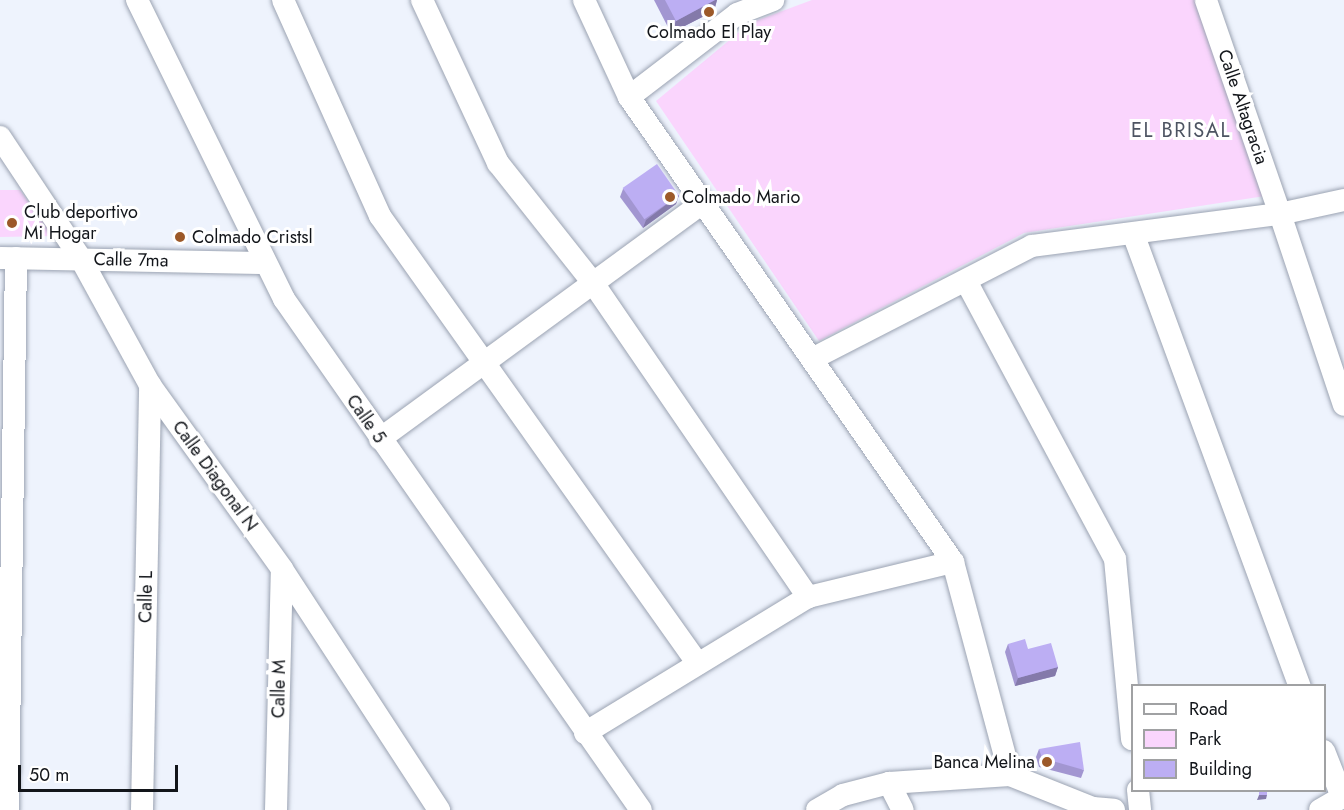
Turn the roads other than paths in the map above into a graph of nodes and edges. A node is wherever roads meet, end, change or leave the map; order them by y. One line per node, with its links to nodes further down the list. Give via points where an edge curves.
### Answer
1 (137, 0): 16 (street, Calle 5)
2 (283, 0): 20 (street, via 380,216)
3 (422, 0): 18 (street, via 498,163)
4 (584, 0): 8 (street)
5 (773, 0): 7 (street)
6 (1206, 0): 12 (street, Calle Altagracia)
7 (734, 7): 8 (street)
8 (629, 97): 11 (street)
9 (0, 137): 15 (street, Calle Diagonal N)
10 (1344, 200): 12 (street)
11 (700, 205): 18 (street); 19 (street)
12 (1280, 214): 13 (street); 22 (street, Calle Altagracia)
13 (1134, 236): 17 (street, via 1032,246); 28 (street)
14 (8, 258): 15 (street, Calle 7ma); 37 (street)
15 (81, 259): 16 (street, Calle 7ma); 21 (street, Calle Diagonal N)
16 (262, 263): 23 (street, Calle 5)
17 (966, 281): 19 (street); 29 (street, via 1115,559)
18 (593, 283): 20 (street); 26 (street)
19 (812, 359): 24 (street)
20 (483, 365): 23 (street); 27 (street)
21 (150, 385): 25 (street, Calle Diagonal N); 38 (street, Calle L)
22 (1344, 405)
23 (380, 439): 30 (street, Calle 5)
24 (953, 562): 26 (street); 32 (street)
25 (282, 569): 39 (street, Calle M); 40 (street, Calle Diagonal N)
26 (808, 597): 27 (street)
27 (698, 664): 30 (street)
28 (1299, 684)
29 (1131, 728)
30 (585, 733): 41 (street, Calle 5)
31 (1326, 756): 35 (street)
32 (1010, 775): 33 (street); 36 (street)
33 (889, 783): 42 (street, via 843,795); 43 (street)
34 (1138, 792): 44 (street)
35 (1343, 797): 45 (street)
36 (1100, 809)
37 (8, 810)
38 (142, 810)
39 (276, 810)
40 (439, 810)
41 (641, 810)
42 (817, 810)
43 (903, 810)
44 (1140, 810)
45 (1320, 810)

